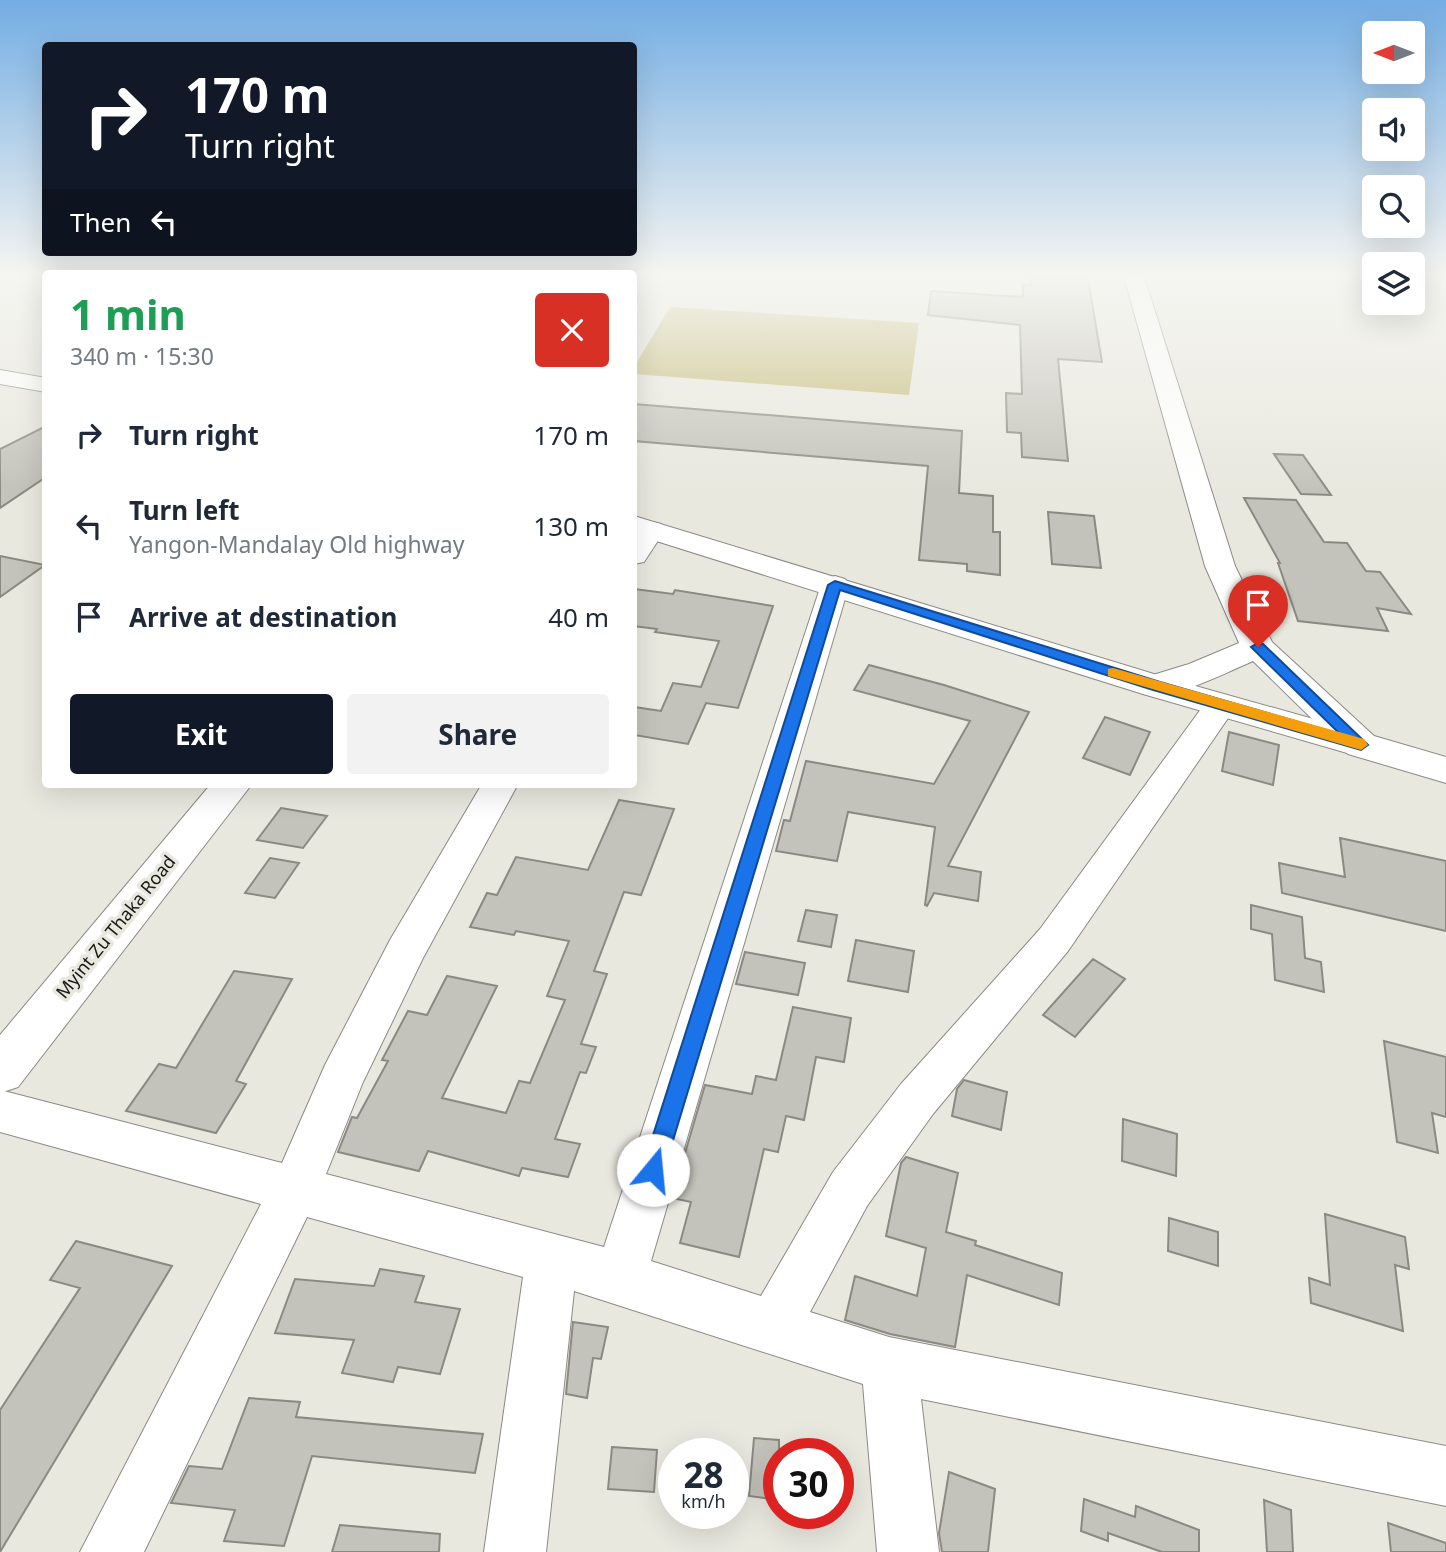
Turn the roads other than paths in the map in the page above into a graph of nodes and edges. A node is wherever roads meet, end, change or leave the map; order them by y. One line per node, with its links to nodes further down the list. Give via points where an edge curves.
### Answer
1 (1155, 345): 8 (main road, via 1220,566)
2 (0, 356): 3 (main road)
3 (42, 362)
4 (0, 377): 5 (main road)
5 (42, 384)
6 (640, 537): 7 (main road)
7 (835, 585): 9 (main road); 19 (street)
8 (1258, 647): 9 (main road); 11 (main road)
9 (1155, 686): 10 (main road)
10 (1221, 705): 11 (main road); 20 (street, via 1054,940 917,1098 850,1189)
11 (1361, 745): 12 (main road)
12 (1446, 770)
13 (230, 788): 15 (main road, Myint Zu Thaka Road)
14 (498, 788): 17 (street, via 341,1079)
15 (0, 1071)
16 (0, 1111): 17 (street)
17 (295, 1189): 18 (street); 23 (street)
18 (552, 1258): 19 (street); 24 (street)
19 (620, 1277): 20 (street)
20 (774, 1325): 21 (street)
21 (890, 1365): 22 (street); 25 (street)
22 (1446, 1476)
23 (111, 1552)
24 (515, 1552)
25 (908, 1552)

